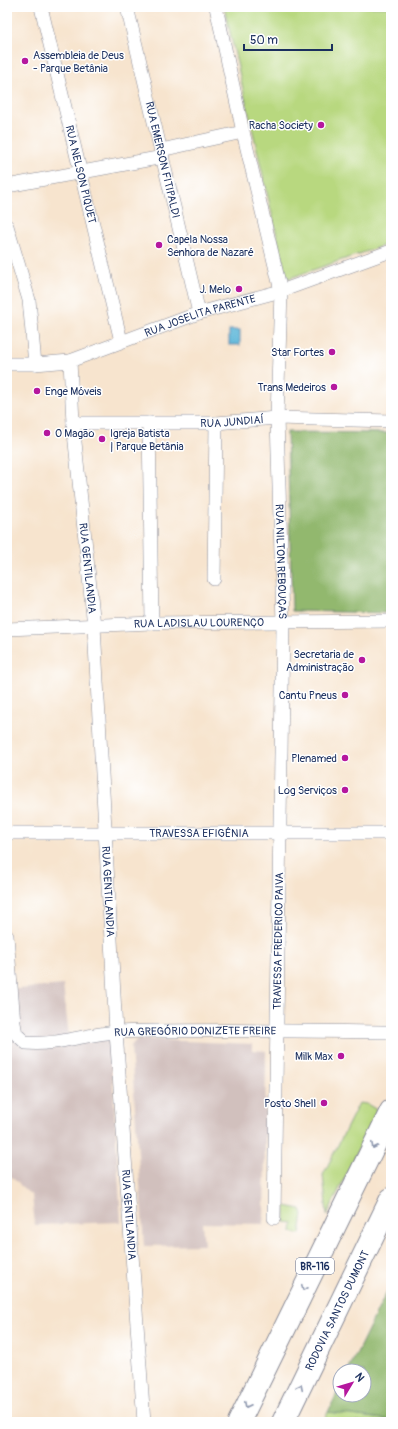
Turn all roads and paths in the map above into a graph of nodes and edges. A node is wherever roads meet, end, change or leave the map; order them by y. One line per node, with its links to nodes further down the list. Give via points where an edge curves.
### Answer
1 (41, 7): 6 (street, RUA NELSON PIQUET)
2 (126, 7): 5 (street, RUA EMERSON FITIPALDI)
3 (216, 7): 4 (street, RUA NILTON REBOUÇAS)
4 (243, 132): 5 (street); 10 (street, RUA NILTON REBOUÇAS)
5 (162, 154): 6 (street); 11 (street, RUA EMERSON FITIPALDI)
6 (79, 171): 7 (street); 12 (street, RUA NELSON PIQUET)
7 (7, 186)
8 (7, 226): 15 (street, via 28,300)
9 (391, 252): 10 (street, RUA JOSELITA PARENTE)
10 (281, 291): 11 (street, RUA JOSELITA PARENTE); 16 (street, RUA NILTON REBOUÇAS)
11 (199, 313): 12 (street, RUA JOSELITA PARENTE)
12 (121, 341): 13 (street, RUA JOSELITA PARENTE)
13 (70, 361): 15 (street, RUA JOSELITA PARENTE); 18 (street, RUA GENTILANDIA)
14 (7, 364): 15 (street, RUA JOSELITA PARENTE)
15 (35, 364)
16 (277, 418): 17 (street, RUA JUNDIAÍ); 20 (street, RUA JUNDIAÍ); 24 (street, RUA NILTON REBOUÇAS)
17 (391, 421)
18 (73, 423): 19 (street, RUA JUNDIAÍ); 25 (street, RUA GENTILANDIA)
19 (149, 423): 20 (street, RUA JUNDIAÍ); 23 (street)
20 (216, 423): 21 (street)
21 (214, 579)
22 (391, 621): 24 (street, RUA LADISLAU LOURENÇO)
23 (152, 622): 24 (street, RUA LADISLAU LOURENÇO); 25 (street, RUA LADISLAU LOURENÇO)
24 (284, 622): 29 (street, RUA NILTON REBOUÇAS)
25 (94, 626): 26 (street, RUA LADISLAU LOURENÇO); 28 (street, RUA GENTILANDIA)
26 (7, 629)
27 (7, 832): 28 (street, TRAVESSA EFIGÊNIA)
28 (105, 832): 29 (street, TRAVESSA EFIGÊNIA); 33 (street, RUA GENTILANDIA)
29 (280, 832): 30 (street, TRAVESSA EFIGÊNIA); 32 (street, TRAVESSA FREDERICO PAIVA)
30 (391, 833)
31 (7, 936): 33 (street, RUA GREGÓRIO DONIZETE FREIRE, via 16,1034 26,1043 49,1044)
32 (276, 1030): 33 (street, RUA GREGÓRIO DONIZETE FREIRE); 34 (street, RUA GREGÓRIO DONIZETE FREIRE); 37 (street, TRAVESSA FREDERICO PAIVA)
33 (116, 1032): 39 (street, RUA GENTILANDIA)
34 (391, 1032)
35 (391, 1111): 40 (highway, BR-116, one-way to 40)
36 (391, 1199): 38 (highway, RODOVIA SANTOS DUMONT)
37 (274, 1218)
38 (383, 1229): 41 (highway, RODOVIA SANTOS DUMONT, one-way to 38)
39 (144, 1422)
40 (239, 1422)
41 (284, 1422)

